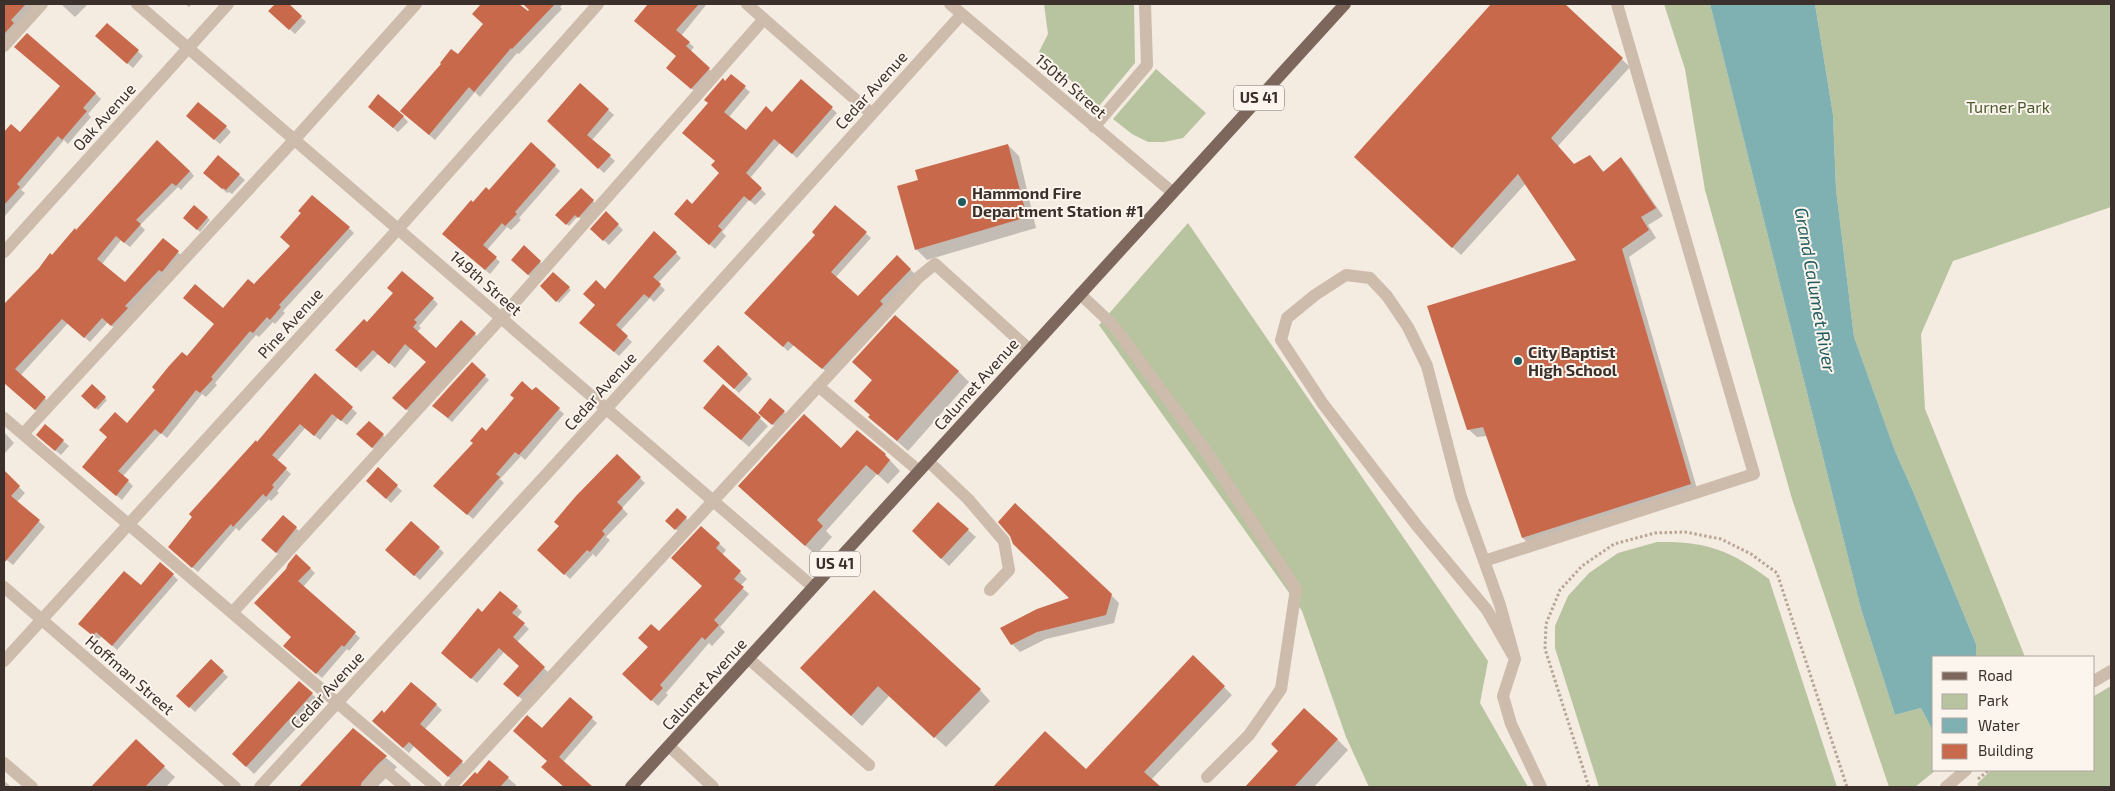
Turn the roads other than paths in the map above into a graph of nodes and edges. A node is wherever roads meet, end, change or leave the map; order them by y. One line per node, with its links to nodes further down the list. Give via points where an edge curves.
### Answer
1 (42, 4): 13 (street)
2 (138, 4): 14 (street, 149th Street)
3 (228, 4): 14 (street, Oak Avenue)
4 (416, 4): 17 (street)
5 (598, 4): 19 (street, Pine Avenue)
6 (747, 4): 12 (street)
7 (950, 4): 11 (street, 150th Street)
8 (1145, 4): 16 (street, via 1147,65)
9 (1345, 4): 18 (main road, Calumet Avenue / US 41)
10 (1617, 4): 32 (street, via 1754,474)
11 (962, 14): 15 (street, Cedar Avenue); 16 (street, 150th Street)
12 (764, 19): 15 (street); 22 (street)
13 (4, 46)
14 (188, 48): 17 (street, 149th Street); 20 (street, Oak Avenue)
15 (872, 114): 25 (street, Cedar Avenue)
16 (1094, 127): 18 (street, 150th Street)
17 (295, 139): 19 (street, 149th Street); 27 (street)
18 (1172, 192): 21 (main road, Calumet Avenue / US 41)
19 (399, 228): 22 (street, 149th Street); 31 (street, Pine Avenue)
20 (4, 252)
21 (1080, 294): 23 (main road, Calumet Avenue / US 41); 48 (street, via 1112,325 1204,448 1296,589 1281,689 1249,735)
22 (502, 318): 25 (street, 149th Street); 36 (street)
23 (1029, 349): 24 (street, via 935,264 919,276); 28 (main road, Calumet Avenue / US 41)
24 (818, 386): 29 (street); 30 (street)
25 (607, 408): 30 (street, 149th Street); 43 (street, Cedar Avenue)
26 (4, 418): 27 (street)
27 (23, 434): 31 (street)
28 (928, 461): 29 (main road, Calumet Avenue / US 41); 35 (street, via 968,499 1004,541 1009,570)
29 (919, 471): 34 (main road, Calumet Avenue / US 41)
30 (713, 500): 34 (street, 149th Street); 55 (street)
31 (128, 524): 36 (street); 37 (street, Pine Avenue)
32 (1484, 561): 39 (street); 39 (street, via 1450,460 1426,366 1408,327 1388,296 1370,278 1346,275 1287,318 1282,340 1328,410 1418,528 1487,610)
33 (4, 587): 37 (street, Hoffman Street)
34 (813, 587): 38 (main road, Calumet Avenue / US 41)
35 (990, 590)
36 (232, 613): 43 (street)
37 (41, 620): 40 (street, Pine Avenue); 50 (street, Hoffman Street)
38 (748, 659): 44 (main road, Calumet Avenue / US 41); 46 (street)
39 (1515, 659): 58 (street, via 1503,696 1511,724)
40 (4, 661)
41 (2111, 671): 42 (street)
42 (2095, 680)
43 (337, 703): 51 (street, Cedar Avenue); 54 (street)
44 (669, 746): 56 (main road, Calumet Avenue / US 41); 57 (street)
45 (4, 763): 49 (street)
46 (869, 764)
47 (1965, 771): 59 (street)
48 (1207, 778)
49 (32, 787)
50 (235, 787)
51 (260, 787)
52 (368, 787): 53 (street, via 384,769)
53 (405, 787)
54 (436, 787)
55 (450, 787)
56 (632, 787)
57 (713, 787)
58 (1541, 787)
59 (1946, 787)

